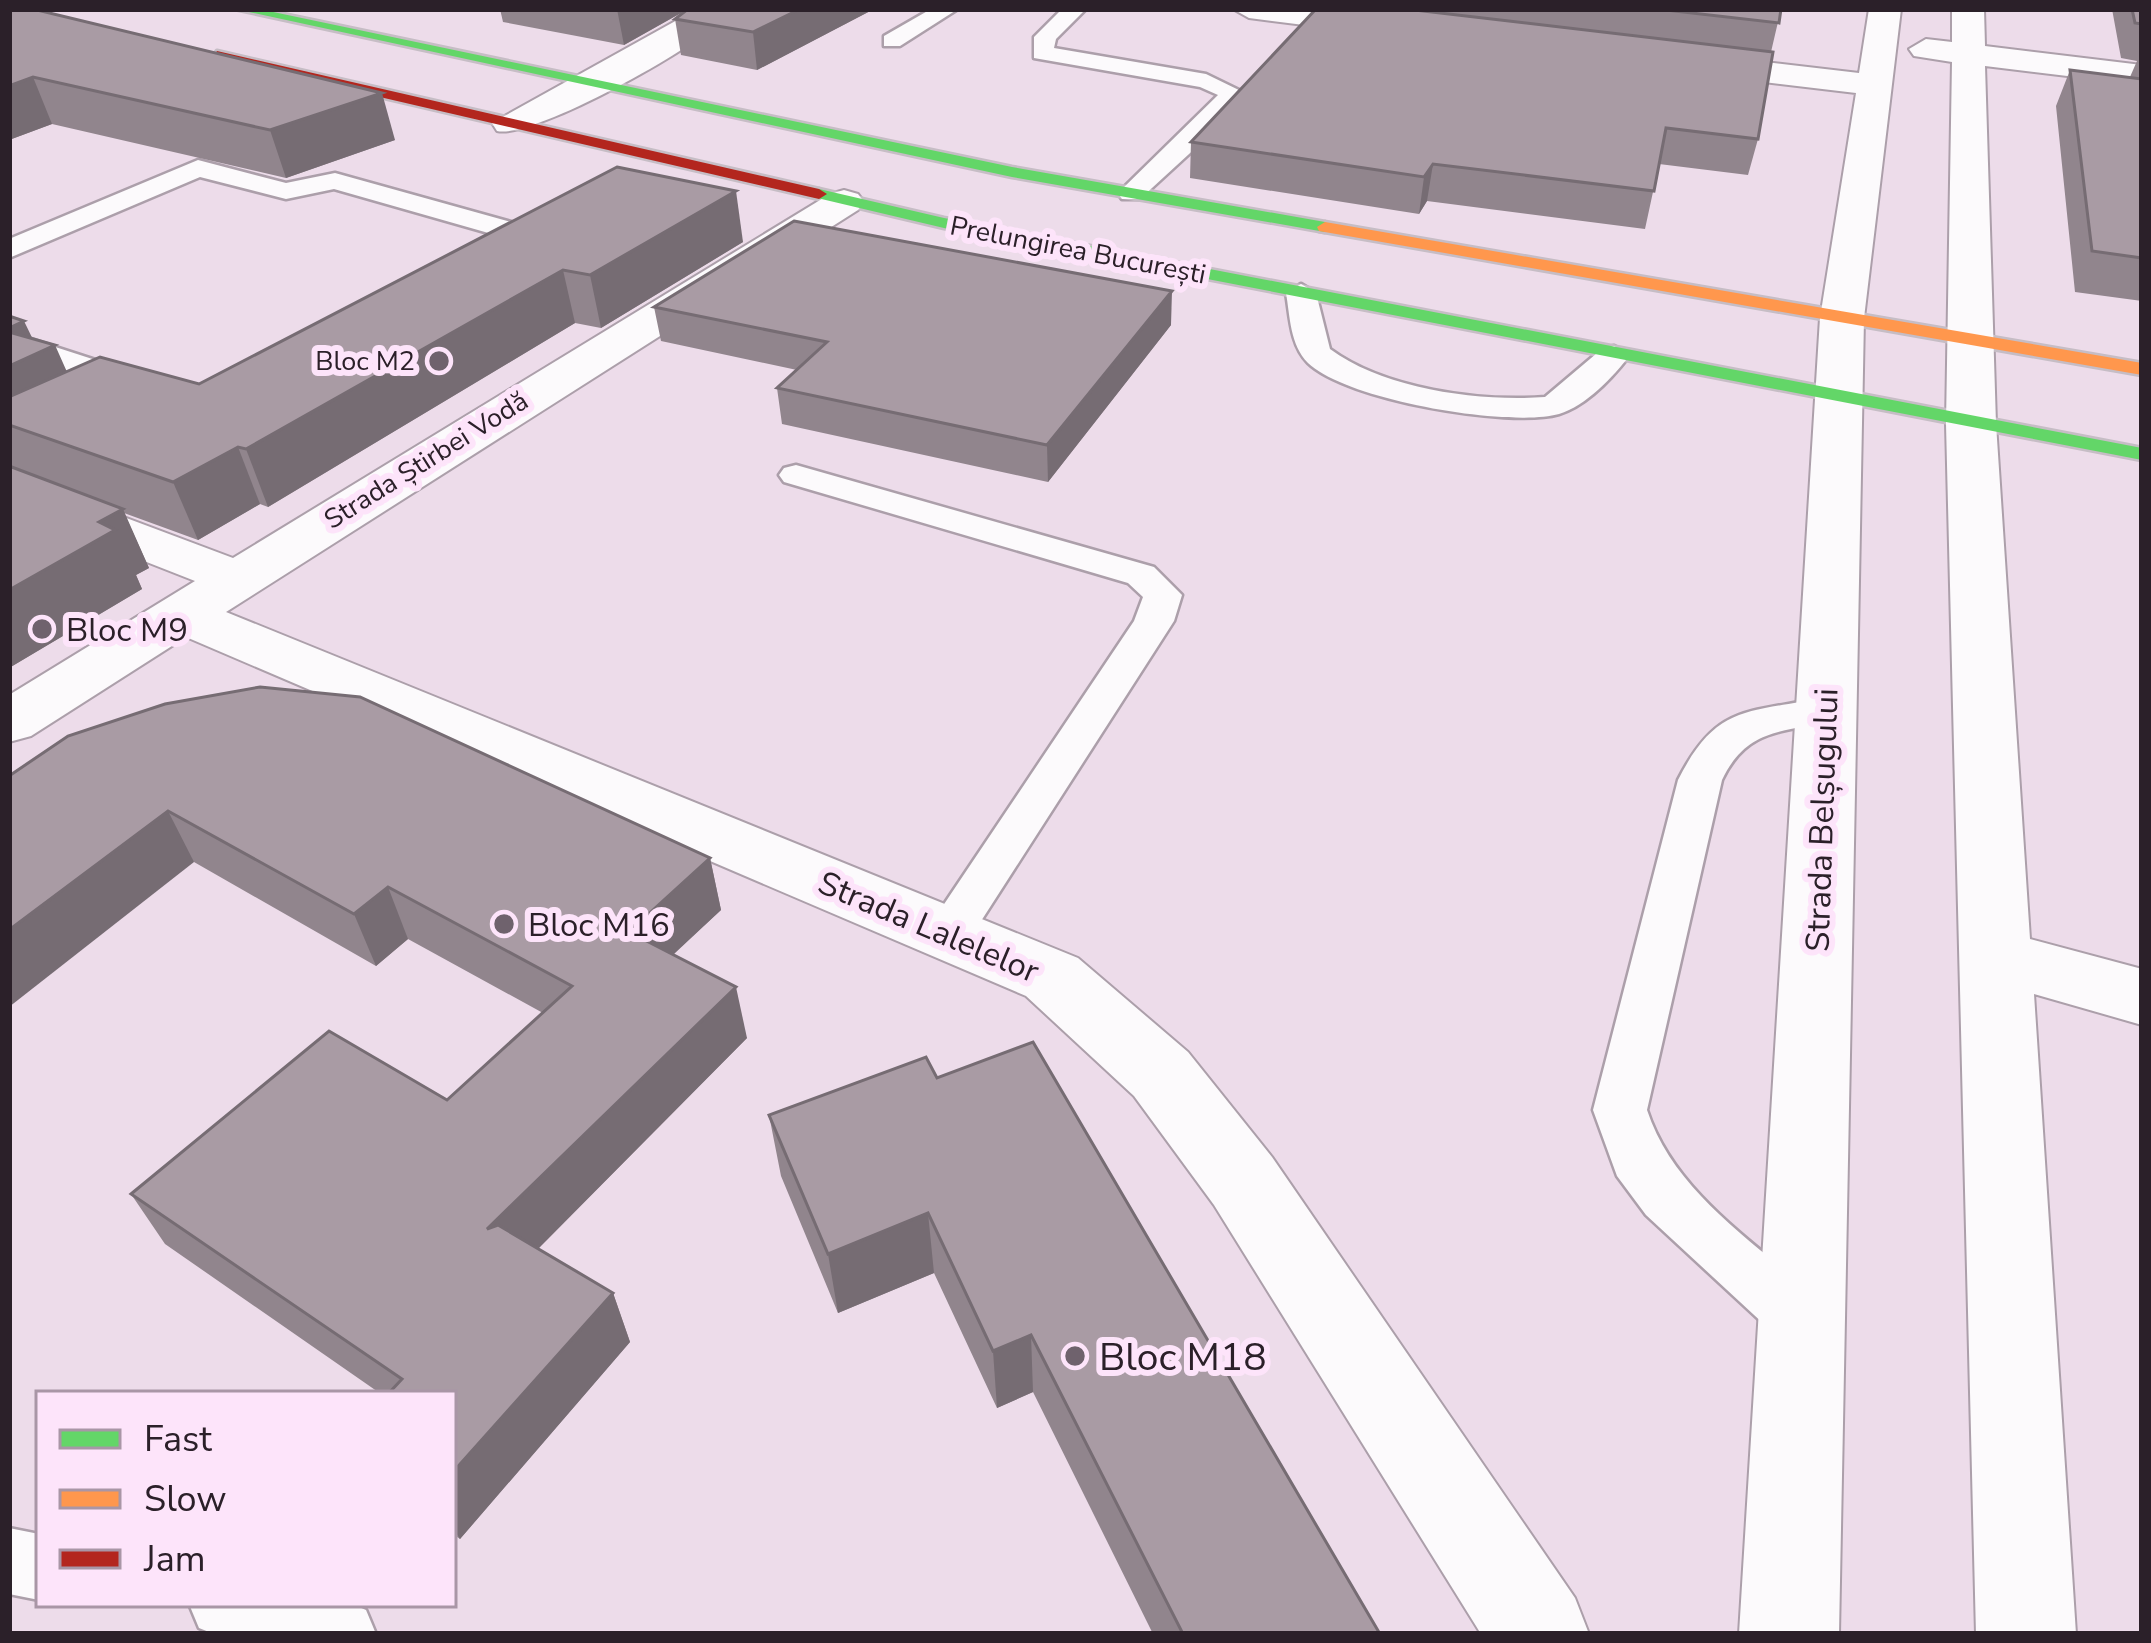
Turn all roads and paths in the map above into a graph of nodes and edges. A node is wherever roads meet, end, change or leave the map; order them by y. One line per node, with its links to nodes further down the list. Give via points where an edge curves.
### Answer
1 (241, 9): 13 (main road, Prelungirea București)
2 (719, 9): 13 (street)
3 (947, 9): 8 (lane)
4 (1075, 9): 15 (lane, via 1045,37 1042,53 1205,80 1233,93)
5 (1249, 9): 6 (street)
6 (1434, 32)
7 (1968, 32): 9 (street); 12 (street); 22 (street)
8 (892, 41)
9 (1880, 46): 11 (street); 20 (street, Strada Belșugului)
10 (194, 49): 14 (main road, Prelungirea București)
11 (1643, 57)
12 (2142, 75)
13 (592, 85): 14 (street); 15 (main road, Prelungirea București)
14 (510, 123): 16 (main road, Prelungirea București)
15 (1131, 193): 20 (main road, Prelungirea București)
16 (844, 202): 19 (main road, Prelungirea București); 31 (street, Strada Știrbei Vodă)
17 (9, 248): 18 (lane, via 198,168 286,191 335,181 530,236)
18 (488, 260)
19 (1301, 293): 23 (main road, Prelungirea București); 23 (lane, via 1315,352 1327,363 1353,376 1498,407 1555,406)
20 (1842, 318): 22 (main road, Prelungirea București); 25 (street, Strada Belșugului)
21 (9, 340): 26 (lane, via 153,389)
22 (1969, 340): 24 (main road, Prelungirea București); 27 (street)
23 (1614, 355): 25 (main road, Prelungirea București)
24 (2142, 369)
25 (1838, 399): 27 (main road, Prelungirea București); 32 (street, Strada Belșugului)
26 (105, 405)
27 (1971, 424): 28 (main road, Prelungirea București); 35 (street)
28 (2142, 454)
29 (796, 475): 34 (lane, via 1141,575 1163,595 1154,621)
30 (9, 490): 31 (street, Strada Lalelelor)
31 (209, 596): 33 (street, Strada Știrbei Vodă); 34 (street, Strada Lalelelor)
32 (1826, 710): 37 (street, Strada Belșugului); 37 (lane, via 1737,730 1717,745 1700,780 1620,1110 1636,1160 1666,1198)
33 (9, 722)
34 (948, 934): 40 (street, Strada Lalelelor, via 1052,977 1161,1074 1243,1181)
35 (1995, 956): 36 (street); 42 (street)
36 (2142, 997)
37 (1801, 1320): 41 (street, Strada Belșugului)
38 (236, 1607): 39 (lane)
39 (342, 1634)
40 (1539, 1634)
41 (1789, 1634)
42 (2026, 1634)

